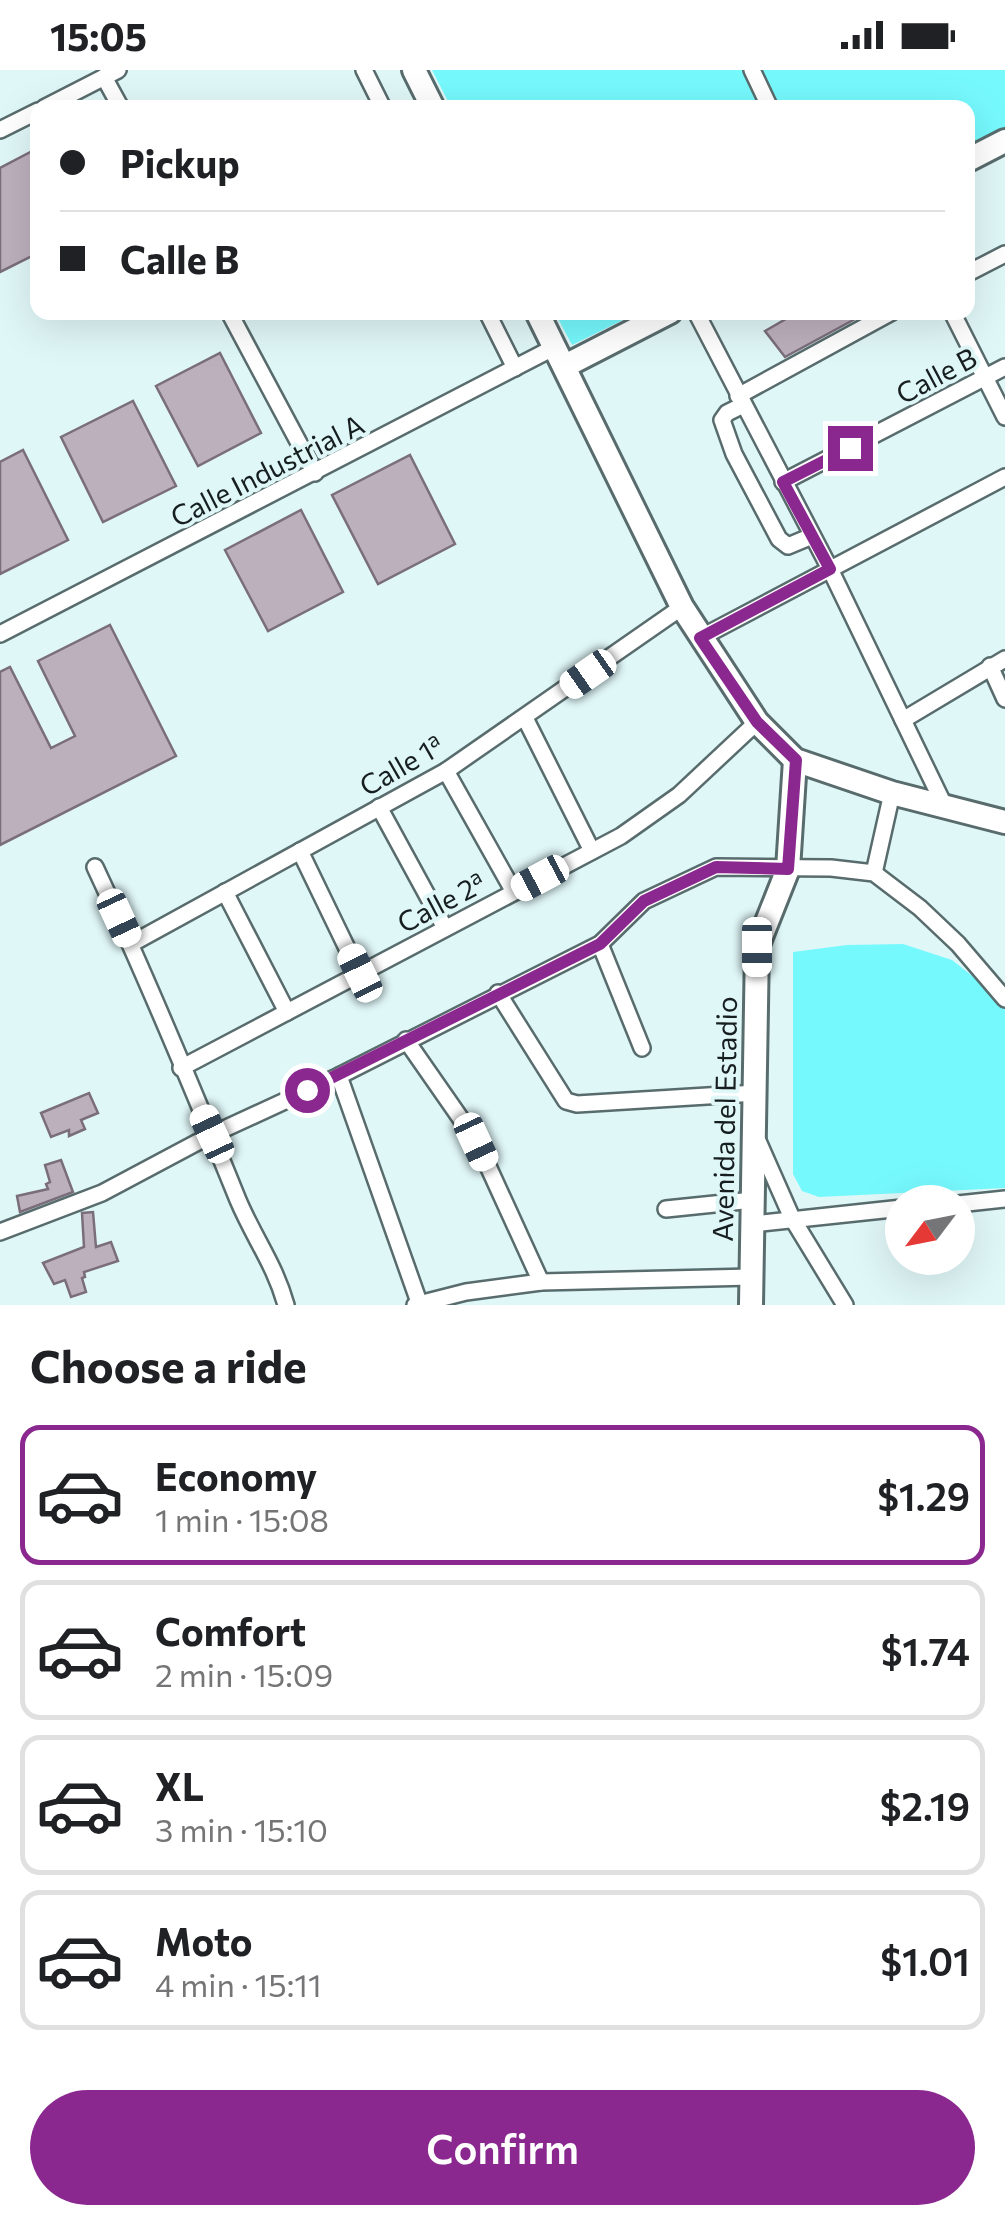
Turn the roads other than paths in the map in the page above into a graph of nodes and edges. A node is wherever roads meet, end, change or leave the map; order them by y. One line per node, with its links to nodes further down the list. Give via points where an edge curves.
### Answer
1 (364, 70): 7 (street)
2 (414, 70): 8 (main road)
3 (752, 70): 9 (street)
4 (111, 73): 5 (street); 6 (street)
5 (58, 100)
6 (119, 100)
7 (379, 100)
8 (429, 100)
9 (766, 100)
10 (30, 115): 11 (street)
11 (0, 130)
12 (1005, 141): 13 (main road)
13 (975, 156)
14 (1005, 254): 15 (street)
15 (975, 269)
16 (234, 320): 29 (street)
17 (491, 320): 25 (street)
18 (542, 320): 23 (main road)
19 (650, 320): 23 (main road)
20 (700, 320): 27 (street)
21 (878, 320): 27 (street)
22 (956, 320): 26 (street)
23 (560, 357): 25 (street, Calle Industrial A); 34 (main road)
24 (1005, 367): 26 (street, Calle B)
25 (515, 368): 29 (street, Calle Industrial A)
26 (984, 378): 28 (street); 31 (street, Calle B)
27 (741, 400): 31 (street); 32 (street, via 722,420 734,454 780,538 788,546)
28 (1005, 417)
29 (315, 474): 35 (street, Calle Industrial A)
30 (1005, 476): 33 (street)
31 (783, 482): 32 (street)
32 (812, 536): 33 (street)
33 (830, 569): 36 (street); 40 (street)
34 (682, 608): 36 (main road); 39 (street, Calle 1ª)
35 (0, 634)
36 (700, 638): 41 (main road)
37 (998, 662): 38 (street); 40 (street)
38 (1005, 699)
39 (525, 718): 43 (street, Calle 1ª); 49 (street)
40 (903, 720): 46 (street)
41 (757, 722): 42 (main road); 49 (street, Calle 2ª, via 679,795)
42 (796, 760): 44 (main road); 51 (main road, Avenida del Estadio)
43 (446, 771): 45 (street, Calle 1ª); 54 (street)
44 (892, 793): 46 (main road); 52 (street)
45 (379, 807): 48 (street, Calle 1ª); 55 (street)
46 (945, 807): 47 (main road)
47 (1005, 822)
48 (300, 851): 53 (street, Calle 1ª); 58 (street)
49 (592, 851): 54 (street, Calle 2ª)
50 (95, 868): 56 (street)
51 (788, 869): 52 (street); 57 (street, via 716,867 644,901); 66 (main road, Avenida del Estadio, via 757,947)
52 (874, 873): 60 (street, via 958,944)
53 (225, 892): 56 (street, Calle 1ª); 61 (street)
54 (514, 892): 55 (street, Calle 2ª)
55 (445, 928): 58 (street, Calle 2ª)
56 (131, 944): 64 (street)
57 (600, 944): 59 (street); 63 (street)
58 (360, 973): 61 (street, Calle 2ª)
59 (498, 994): 62 (street); 66 (street, via 566,1101)
60 (1005, 998)
61 (287, 1012): 64 (street, Calle 2ª)
62 (406, 1040): 65 (street); 77 (street, via 476,1142)
63 (642, 1048)
64 (181, 1068): 67 (street)
65 (339, 1076): 67 (street); 79 (street)
66 (756, 1093): 68 (main road, Avenida del Estadio)
67 (212, 1134): 75 (street, via 102,1193); 78 (street)
68 (756, 1136): 73 (main road, Avenida del Estadio); 74 (street)
69 (1005, 1200): 70 (street)
70 (975, 1203)
71 (666, 1209): 73 (street)
72 (885, 1210): 74 (street)
73 (752, 1212): 74 (street); 76 (main road, Avenida del Estadio)
74 (792, 1218): 81 (street)
75 (0, 1232)
76 (752, 1276): 77 (street); 80 (main road, Avenida del Estadio)
77 (541, 1282): 79 (street)
78 (286, 1305)
79 (418, 1305)
80 (751, 1305)
81 (845, 1305)

